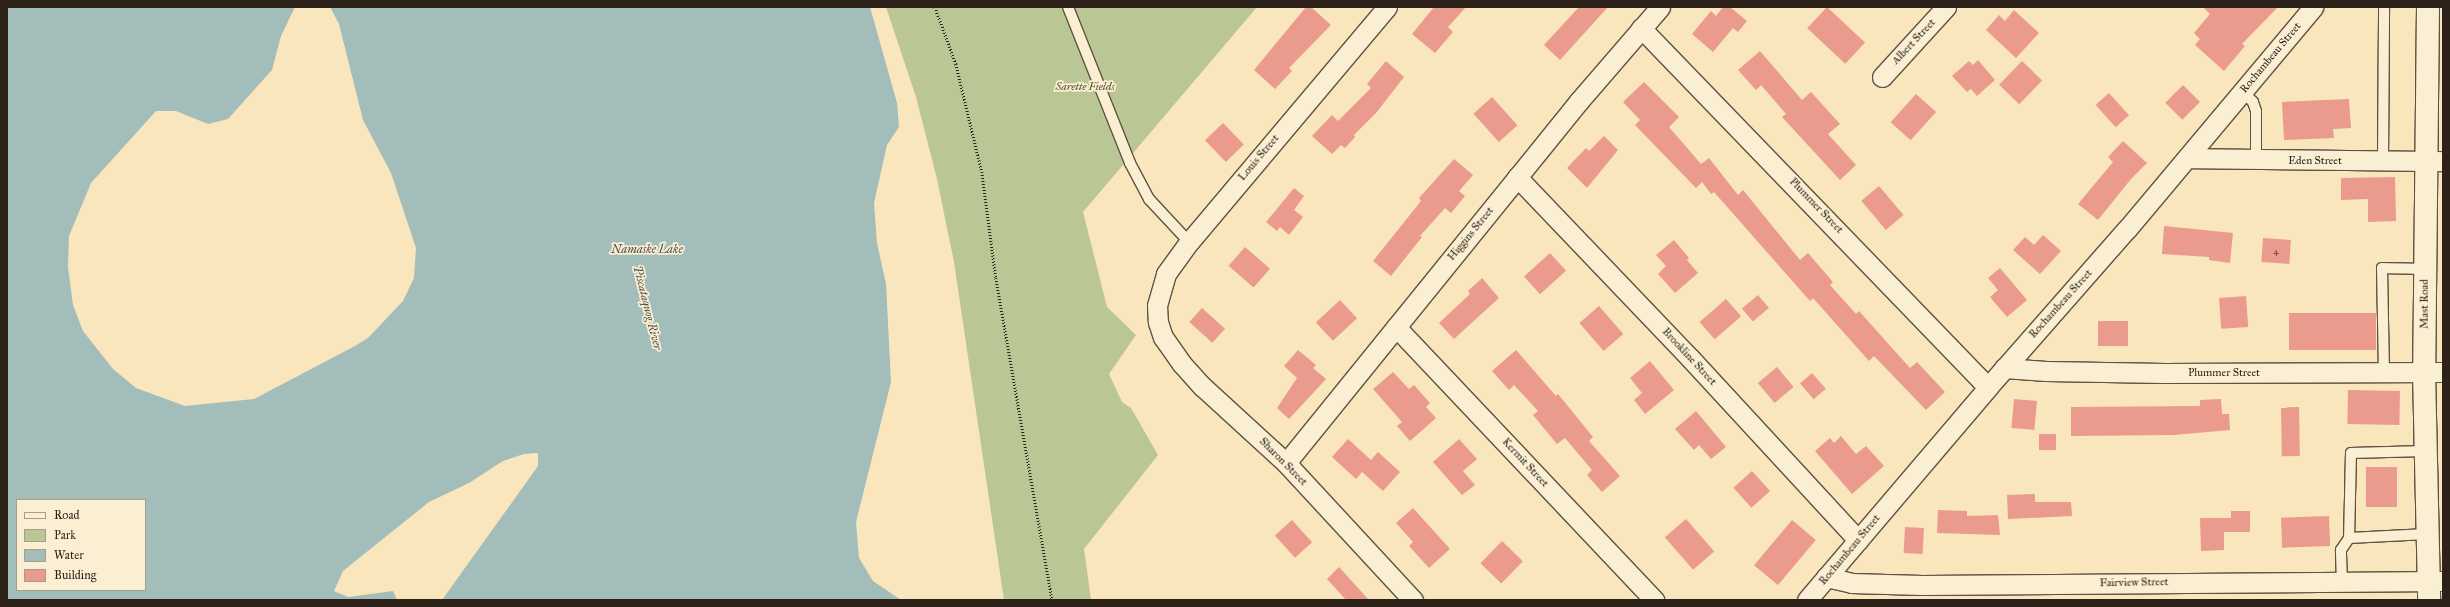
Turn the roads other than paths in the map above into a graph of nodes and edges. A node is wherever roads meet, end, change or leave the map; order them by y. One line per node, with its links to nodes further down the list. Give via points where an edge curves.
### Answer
1 (1068, 7): 16 (lane, via 1130,164 1149,198)
2 (1387, 7): 16 (street, Louis Street)
3 (1660, 7): 8 (street, Higgins Street)
4 (1946, 7): 9 (street, Albert Street)
5 (2313, 7): 10 (street, Rochambeau Street)
6 (2384, 7): 13 (lane)
7 (2428, 7): 14 (main road, Mast Road)
8 (1641, 28): 15 (street, Higgins Street); 23 (street, Plummer Street)
9 (1882, 77)
10 (2243, 92): 11 (street, Rochambeau Street); 12 (lane, via 2253,102 2256,112)
11 (2187, 158): 12 (street, Eden Street); 20 (street, Rochambeau Street)
12 (2256, 160): 13 (street, Eden Street)
13 (2383, 161): 14 (street, Eden Street)
14 (2435, 161): 17 (main road, Mast Road)
15 (1517, 177): 19 (street, Higgins Street); 28 (street, Brookline Street, via 1690,358)
16 (1189, 242): 18 (street, Louis Street, via 1166,274 1160,289)
17 (2425, 269): 21 (lane, via 2382,268); 22 (main road, Mast Road)
18 (1158, 322): 25 (street, Sharon Street, via 1163,337 1182,364 1203,387)
19 (1396, 327): 25 (street, Higgins Street); 33 (street, Kermit Street)
20 (2004, 368): 21 (street, Plummer Street, via 2164,373); 23 (street, Rochambeau Street)
21 (2384, 372): 22 (street, Plummer Street)
22 (2434, 372): 24 (main road, Mast Road)
23 (1988, 387): 28 (street, Rochambeau Street)
24 (2425, 451): 26 (main road, Mast Road); 27 (lane, via 2351,453)
25 (1286, 464): 32 (street, Sharon Street)
26 (2427, 534): 27 (lane); 31 (main road, Mast Road)
27 (2349, 538): 30 (lane, via 2341,550)
28 (1858, 540): 29 (street, Rochambeau Street)
29 (1826, 577): 30 (street, Fairview Street, via 1851,583 1877,585); 34 (street, Rochambeau Street)
30 (2342, 582): 31 (street, Fairview Street)
31 (2433, 587)
32 (1413, 600)
33 (1654, 600)
34 (1807, 600)

